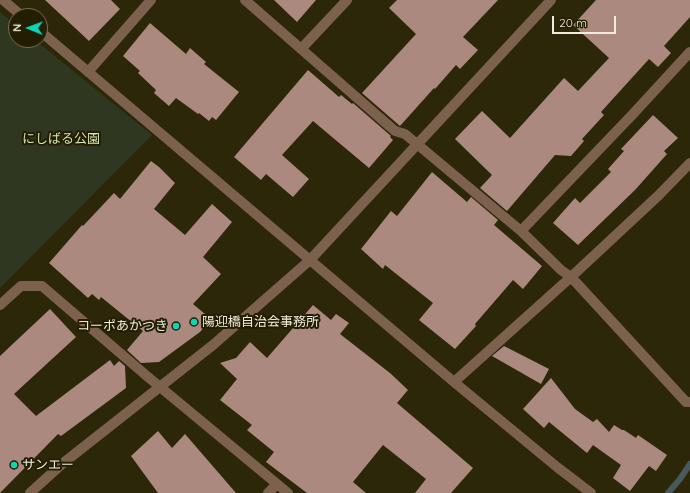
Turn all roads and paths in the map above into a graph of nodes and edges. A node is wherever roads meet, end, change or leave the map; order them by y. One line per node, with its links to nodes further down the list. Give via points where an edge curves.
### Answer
1 (3, 0): 6 (street)
2 (151, 0): 10 (street)
3 (245, 0): 8 (street)
4 (347, 0): 8 (street)
5 (551, 0): 11 (street)
6 (12, 8)
7 (48, 38): 10 (street)
8 (301, 49): 11 (street, via 395,130)
9 (690, 52): 13 (street)
10 (88, 72): 14 (street)
11 (417, 144): 13 (street); 14 (street)
12 (690, 164): 15 (street)
13 (521, 231): 15 (street)
14 (310, 260): 17 (street); 18 (street, via 213,345)
15 (571, 277): 17 (street); 19 (street, via 686,402)
16 (0, 305): 18 (street, via 21,286 42,286)
17 (454, 382): 24 (street)
18 (160, 387): 20 (street); 21 (street, via 62,464)
19 (690, 402)
20 (277, 484): 22 (street); 23 (street)
21 (30, 493)
22 (268, 493)
23 (288, 493)
24 (591, 493)

